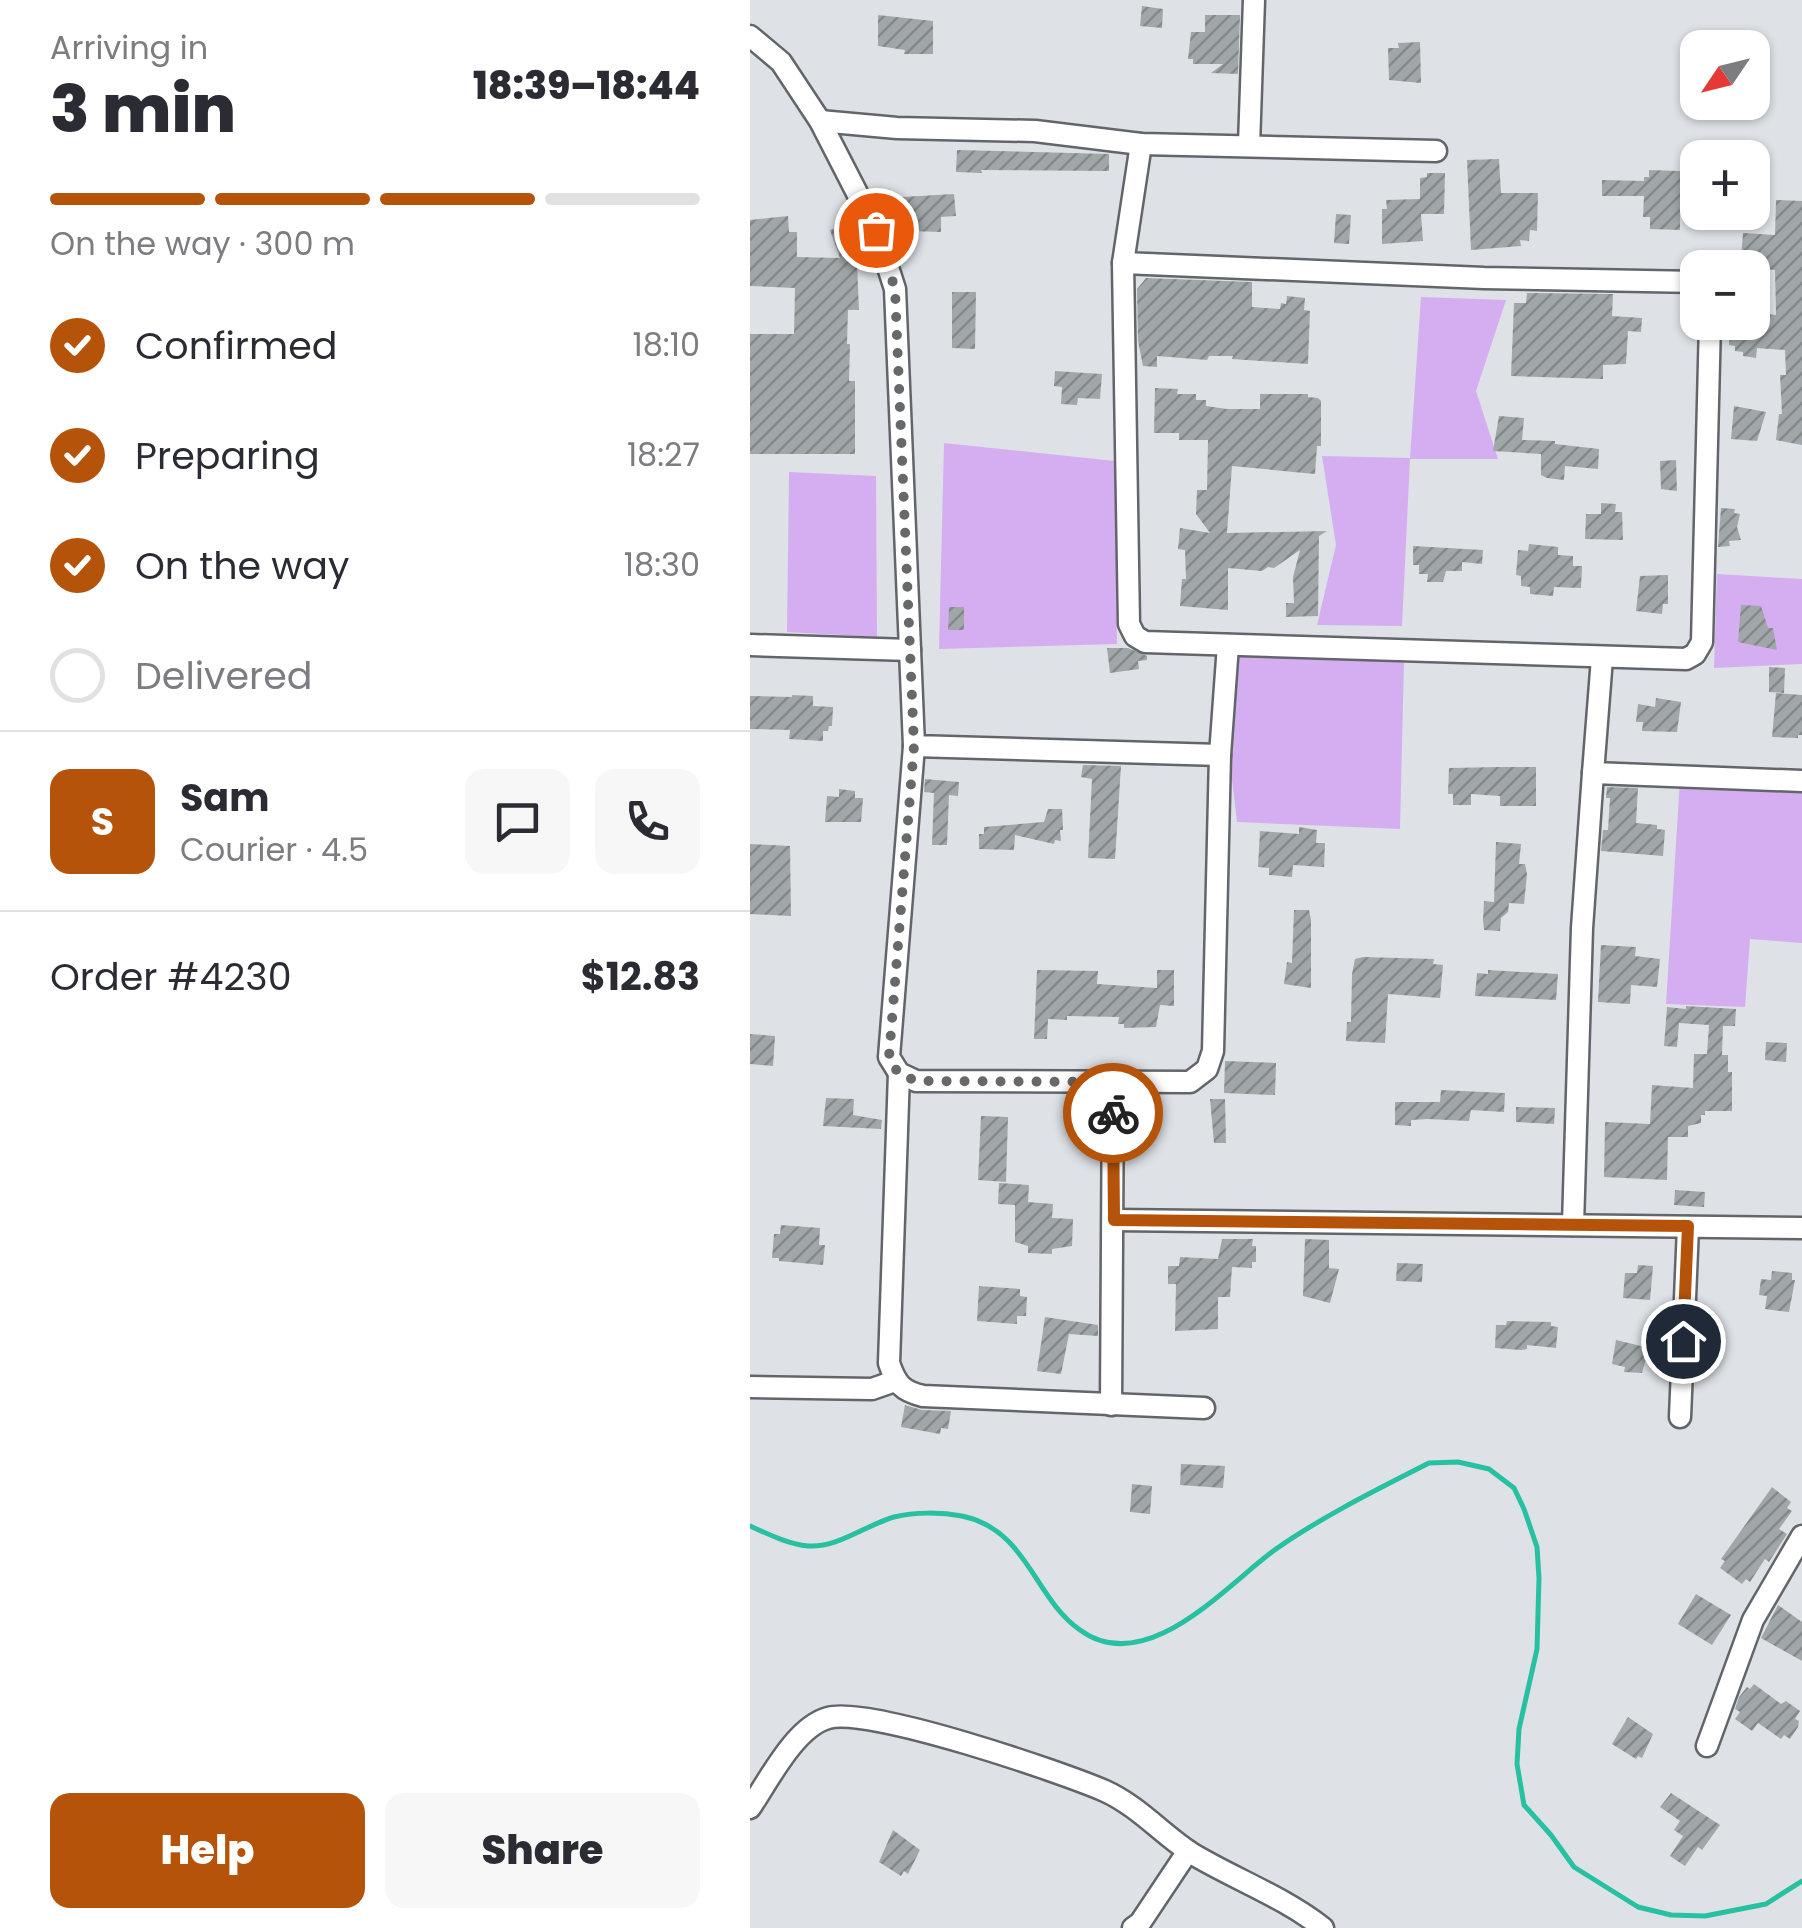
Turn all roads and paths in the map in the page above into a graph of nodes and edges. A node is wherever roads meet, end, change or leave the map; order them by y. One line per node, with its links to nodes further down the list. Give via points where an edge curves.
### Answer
1 (1254, 0): 5 (street)
2 (750, 36): 3 (street, via 781,62)
3 (820, 121): 4 (street, via 1035,131); 12 (street, via 876,230 895,289)
4 (1141, 144): 5 (street); 7 (street)
5 (1250, 145): 6 (street)
6 (1436, 151)
7 (1123, 263): 8 (street); 11 (street, via 1128,624 1145,642)
8 (1680, 282)
9 (1710, 340): 13 (street, via 1702,642 1686,659)
10 (750, 644): 12 (street)
11 (1228, 646): 13 (street); 15 (street)
12 (910, 650): 14 (street)
13 (1602, 658): 16 (street)
14 (914, 746): 15 (street); 18 (street, via 889,1057)
15 (1220, 755): 19 (street, via 1213,1051 1207,1069 1190,1082)
16 (1593, 773): 17 (street); 21 (street)
17 (1802, 781)
18 (898, 1073): 19 (street, via 916,1081); 24 (street, via 889,1364)
19 (1113, 1082): 20 (street)
20 (1114, 1220): 21 (street); 26 (street)
21 (1573, 1225): 22 (street)
22 (1688, 1226): 23 (street); 28 (street)
23 (1802, 1228)
24 (895, 1381): 25 (street, via 872,1389); 26 (street, via 923,1396)
25 (750, 1387)
26 (1111, 1405): 27 (street)
27 (1204, 1408)
28 (1680, 1417)
29 (1802, 1536): 30 (street, via 1753,1620)
30 (1707, 1746)
31 (750, 1808): 32 (street, via 804,1730 830,1717 862,1718 979,1746 1108,1792)
32 (1188, 1851): 33 (street); 34 (street)
33 (1133, 1928)
34 (1323, 1928)

